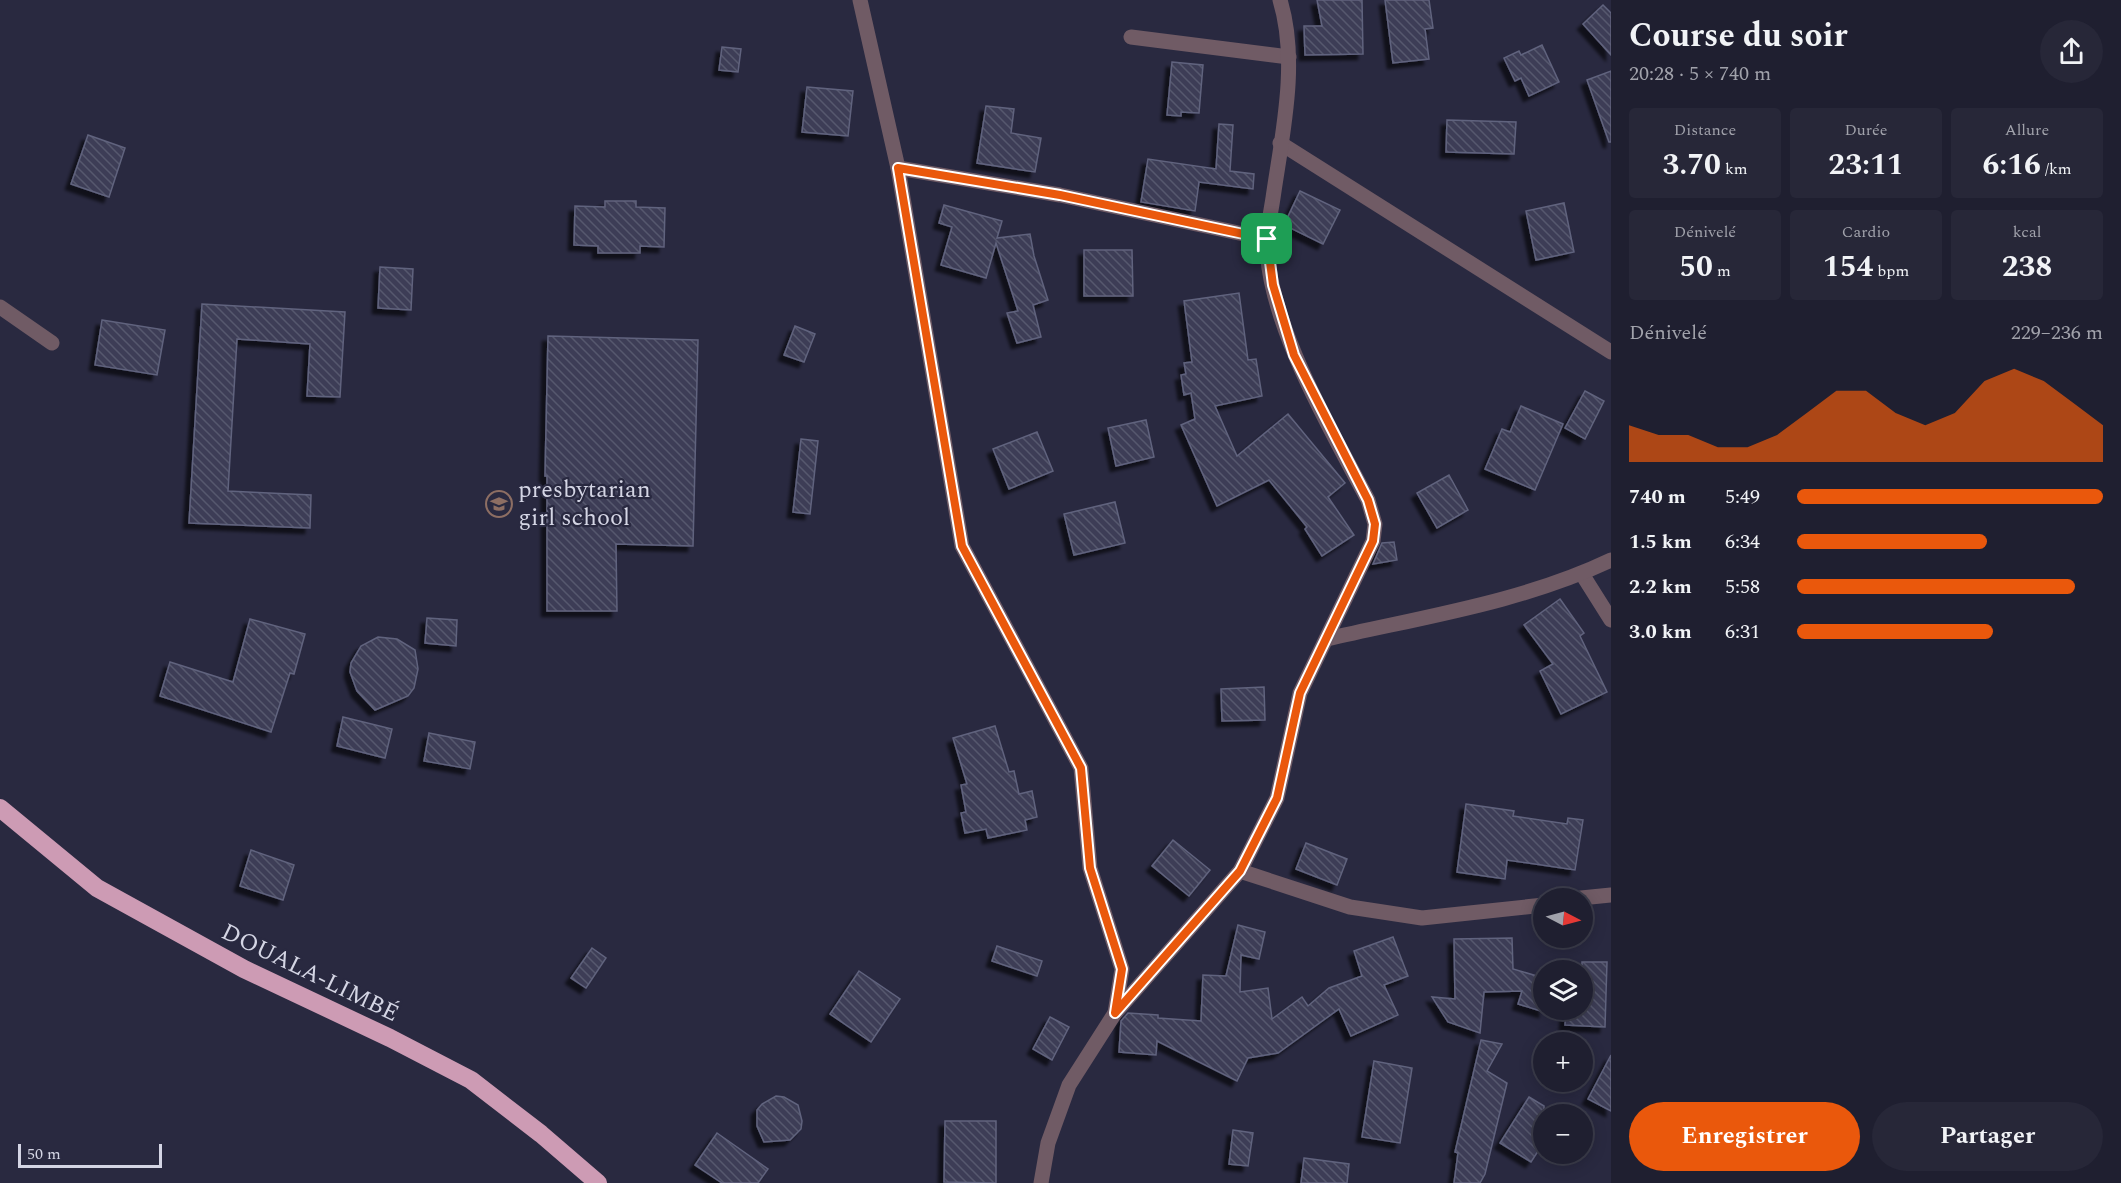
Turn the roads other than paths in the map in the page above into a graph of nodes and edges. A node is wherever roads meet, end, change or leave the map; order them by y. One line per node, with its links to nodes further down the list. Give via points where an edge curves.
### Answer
1 (860, 0): 6 (street)
2 (1280, 0): 4 (street, via 1287,21)
3 (1131, 37): 4 (street)
4 (1289, 57): 5 (street)
5 (1280, 143): 7 (street); 10 (street)
6 (898, 168): 7 (street, via 1060,195); 20 (street, via 962,546 1081,768 1090,868 1122,969)
7 (1267, 239): 14 (street, via 1273,285 1294,355 1368,500 1375,524 1373,541)
8 (0, 307): 9 (street)
9 (51, 343)
10 (1611, 352)
11 (1611, 560): 12 (street)
12 (1582, 574): 13 (street); 14 (street, via 1505,598)
13 (1611, 620)
14 (1327, 639): 16 (street, via 1300,693 1277,798)
15 (0, 808): 21 (highway, DOUALA-LIMBÉ, via 97,888 244,969 471,1080)
16 (1240, 871): 19 (street, via 1350,907 1422,918); 20 (street)
17 (1610, 892): 18 (street)
18 (1593, 896)
19 (1533, 906)
20 (1115, 1013): 22 (street, via 1068,1084 1048,1143)
21 (598, 1183)
22 (1041, 1183)

